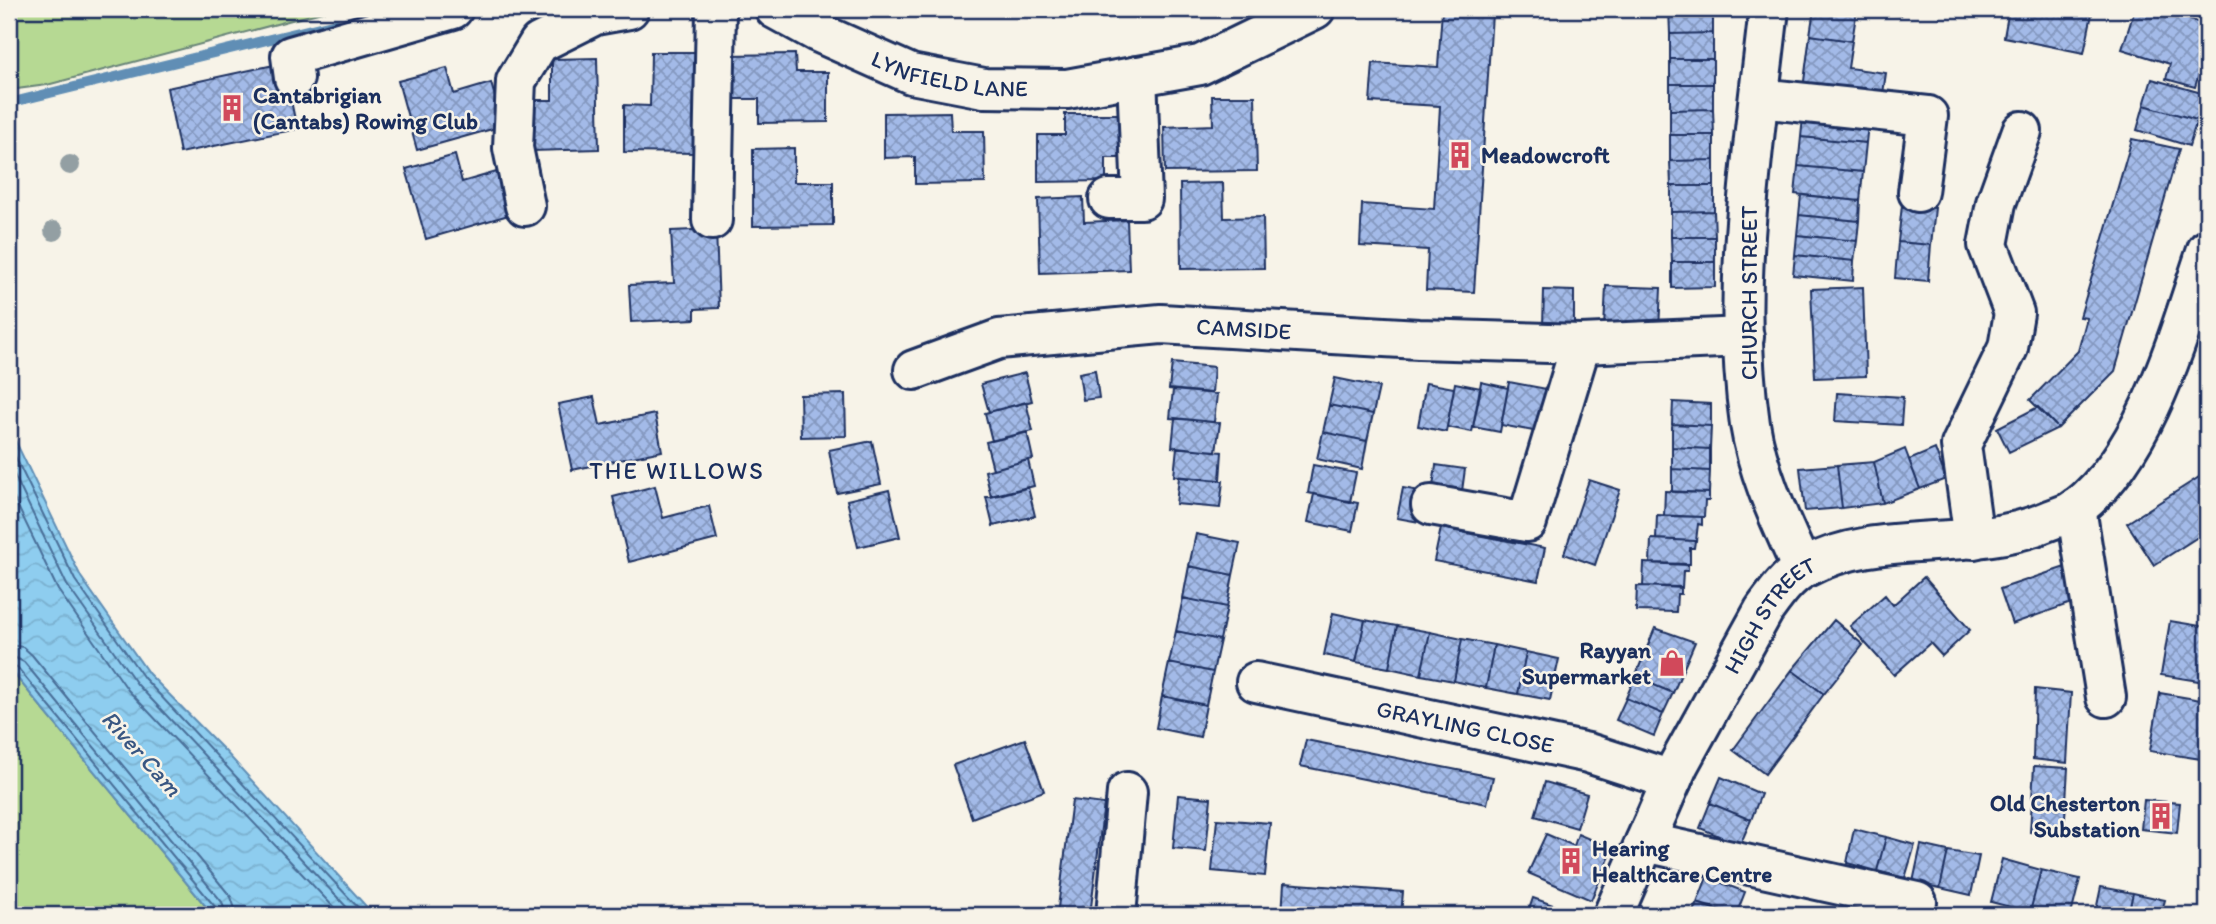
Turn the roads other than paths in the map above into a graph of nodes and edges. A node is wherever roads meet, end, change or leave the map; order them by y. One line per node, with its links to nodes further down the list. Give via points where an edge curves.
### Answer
1 (453, 9): 8 (street, via 290,56)
2 (628, 9): 13 (street, via 595,15 539,43 516,81 513,148)
3 (716, 9): 14 (street)
4 (775, 9): 7 (street, LYNFIELD LANE, via 911,74 972,86 1068,89)
5 (1315, 9): 7 (street, LYNFIELD LANE, via 1200,65)
6 (1769, 9): 9 (street, CHURCH STREET)
7 (1137, 76): 12 (street, via 1142,199)
8 (294, 78)
9 (1759, 98): 11 (street, via 1928,116); 16 (street, CHURCH STREET, via 1746,232)
10 (2022, 131): 21 (street, via 1996,203 1988,245 2014,313 2008,348 1961,445)
11 (1918, 192)
12 (1109, 199)
13 (525, 206)
14 (712, 220)
15 (2204, 270): 20 (street, HIGH STREET, via 2133,443)
16 (1744, 337): 17 (street, CAMSIDE); 22 (street, CHURCH STREET, via 1751,424 1762,474)
17 (1581, 344): 18 (street, CAMSIDE, via 1161,324 999,339); 19 (street, via 1527,522)
18 (914, 370)
19 (1431, 505)
20 (2076, 508): 21 (street, HIGH STREET, via 2029,529); 24 (street)
21 (1974, 539): 22 (street, HIGH STREET, via 1894,543 1835,555)
22 (1802, 569): 25 (street, HIGH STREET, via 1764,610)
23 (1256, 682): 25 (street, GRAYLING CLOSE, via 1588,753)
24 (2106, 697)
25 (1672, 780): 27 (street, HIGH STREET)
26 (1127, 792): 29 (street)
27 (1645, 842): 28 (street); 30 (street, HIGH STREET)
28 (1917, 902)
29 (1116, 915)
30 (1613, 915)

